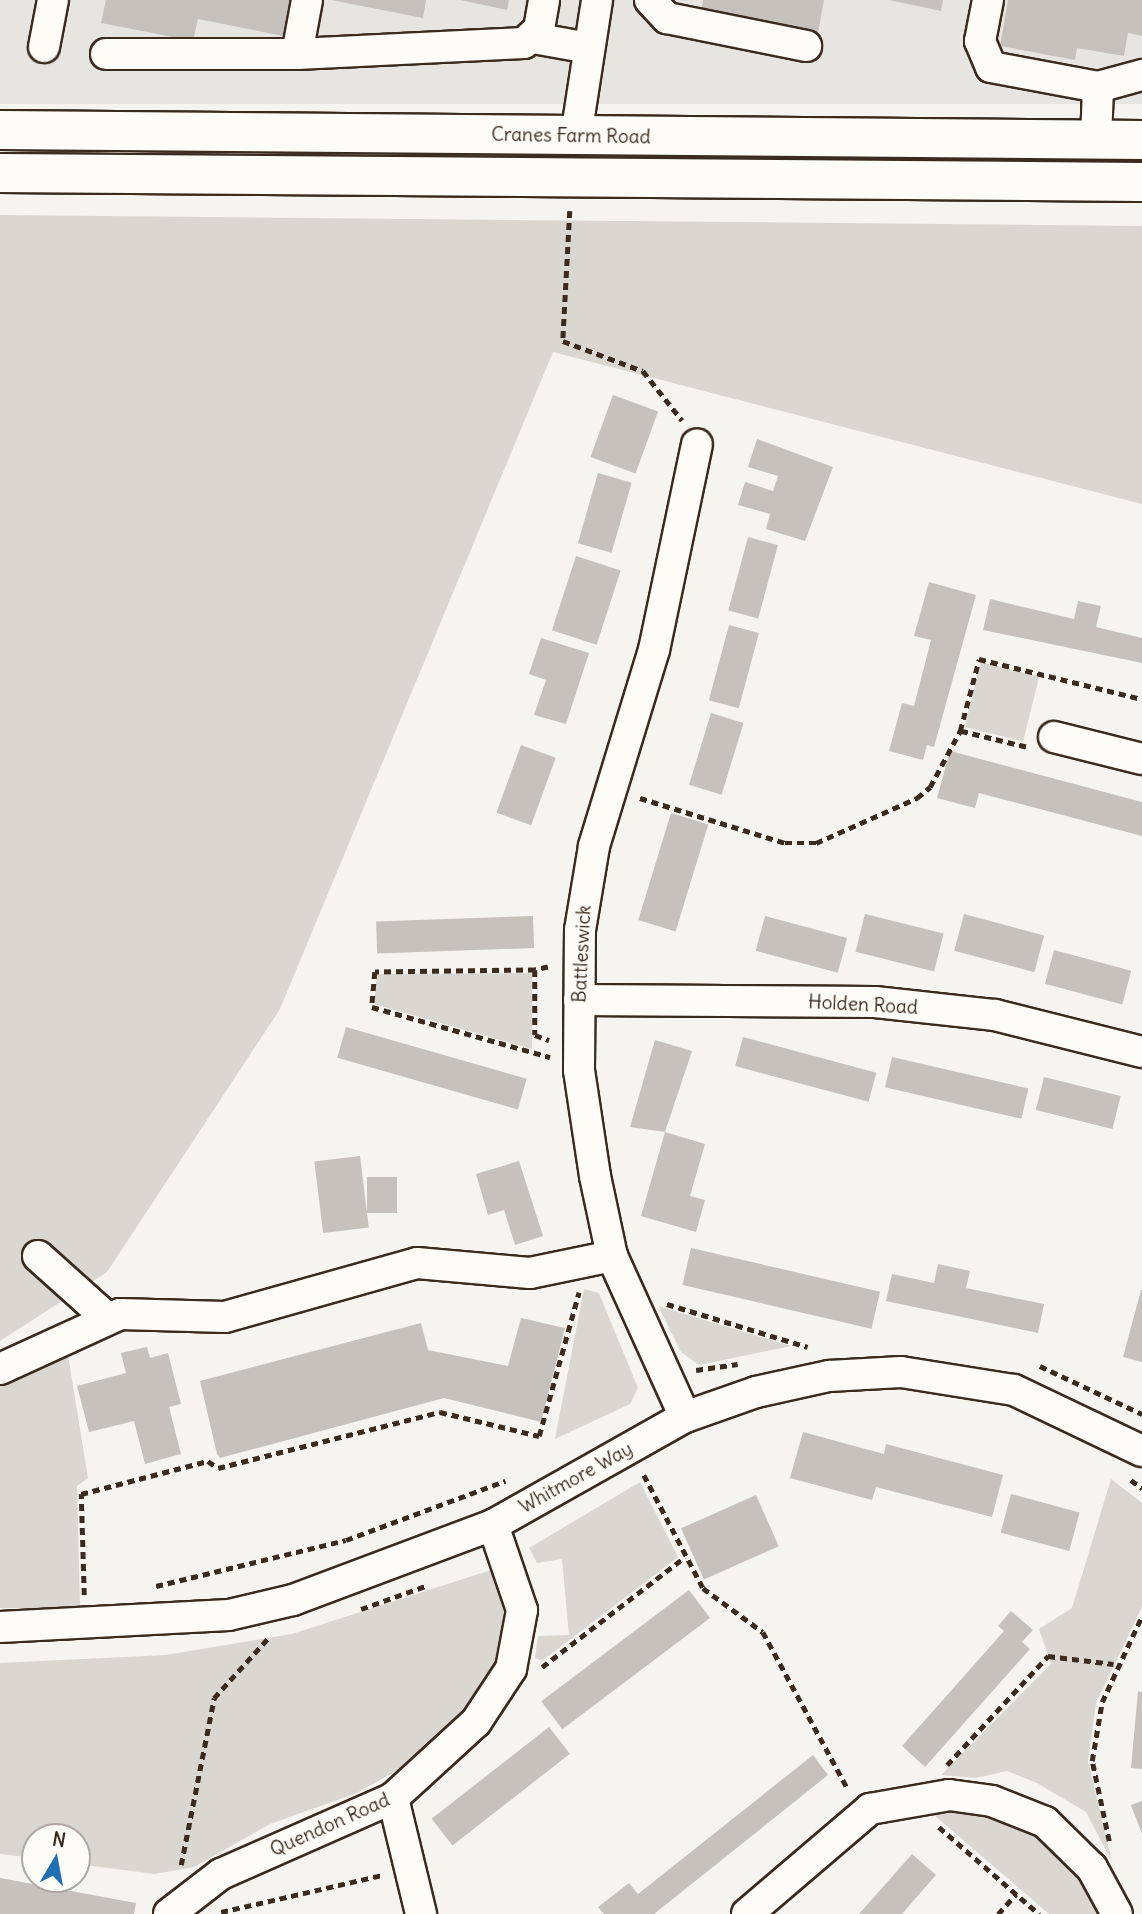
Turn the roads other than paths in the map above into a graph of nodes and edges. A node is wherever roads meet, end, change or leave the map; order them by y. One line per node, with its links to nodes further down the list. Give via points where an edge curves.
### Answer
1 (53, 0): 9 (street)
2 (307, 0): 12 (street)
3 (544, 0): 7 (street)
4 (597, 0): 10 (street)
5 (650, 0): 8 (street, via 667,18)
6 (988, 0): 14 (street, via 980,41 991,67)
7 (533, 38): 10 (street); 12 (street)
8 (806, 46)
9 (44, 47)
10 (589, 48): 16 (street)
11 (106, 54): 12 (street)
12 (297, 54)
13 (1142, 75): 14 (street)
14 (1098, 87): 17 (street)
15 (0, 130): 16 (main road, Cranes Farm Road)
16 (576, 136): 17 (main road, Cranes Farm Road)
17 (1096, 140): 18 (main road, Cranes Farm Road)
18 (1142, 140)
19 (0, 173): 20 (main road)
20 (1142, 182)
21 (688, 436): 24 (street, Battleswick, via 654,650 594,846 580,930)
22 (1054, 737): 23 (street)
23 (1142, 759)
24 (579, 1000): 25 (street, Holden Road, via 875,1002 995,1015); 27 (street, Battleswick, via 584,1103)
25 (1142, 1052)
26 (37, 1256): 28 (street)
27 (612, 1256): 28 (street, via 530,1273 417,1263 225,1317); 30 (street, Battleswick)
28 (106, 1317): 29 (street)
29 (0, 1369)
30 (685, 1417): 31 (street, Whitmore Way, via 791,1382 901,1372 1014,1390); 32 (street, Whitmore Way)
31 (1142, 1451)
32 (493, 1525): 33 (street, Whitmore Way, via 293,1600 229,1615); 34 (street, Quendon Road, via 522,1610 511,1669 476,1723)
33 (0, 1627)
34 (393, 1798): 35 (street, Quendon Road, via 221,1874); 36 (street)
35 (169, 1914)
36 (421, 1914)
37 (747, 1914): 38 (street, via 870,1809 949,1796 992,1801 1045,1822 1092,1868)
38 (1117, 1914)

